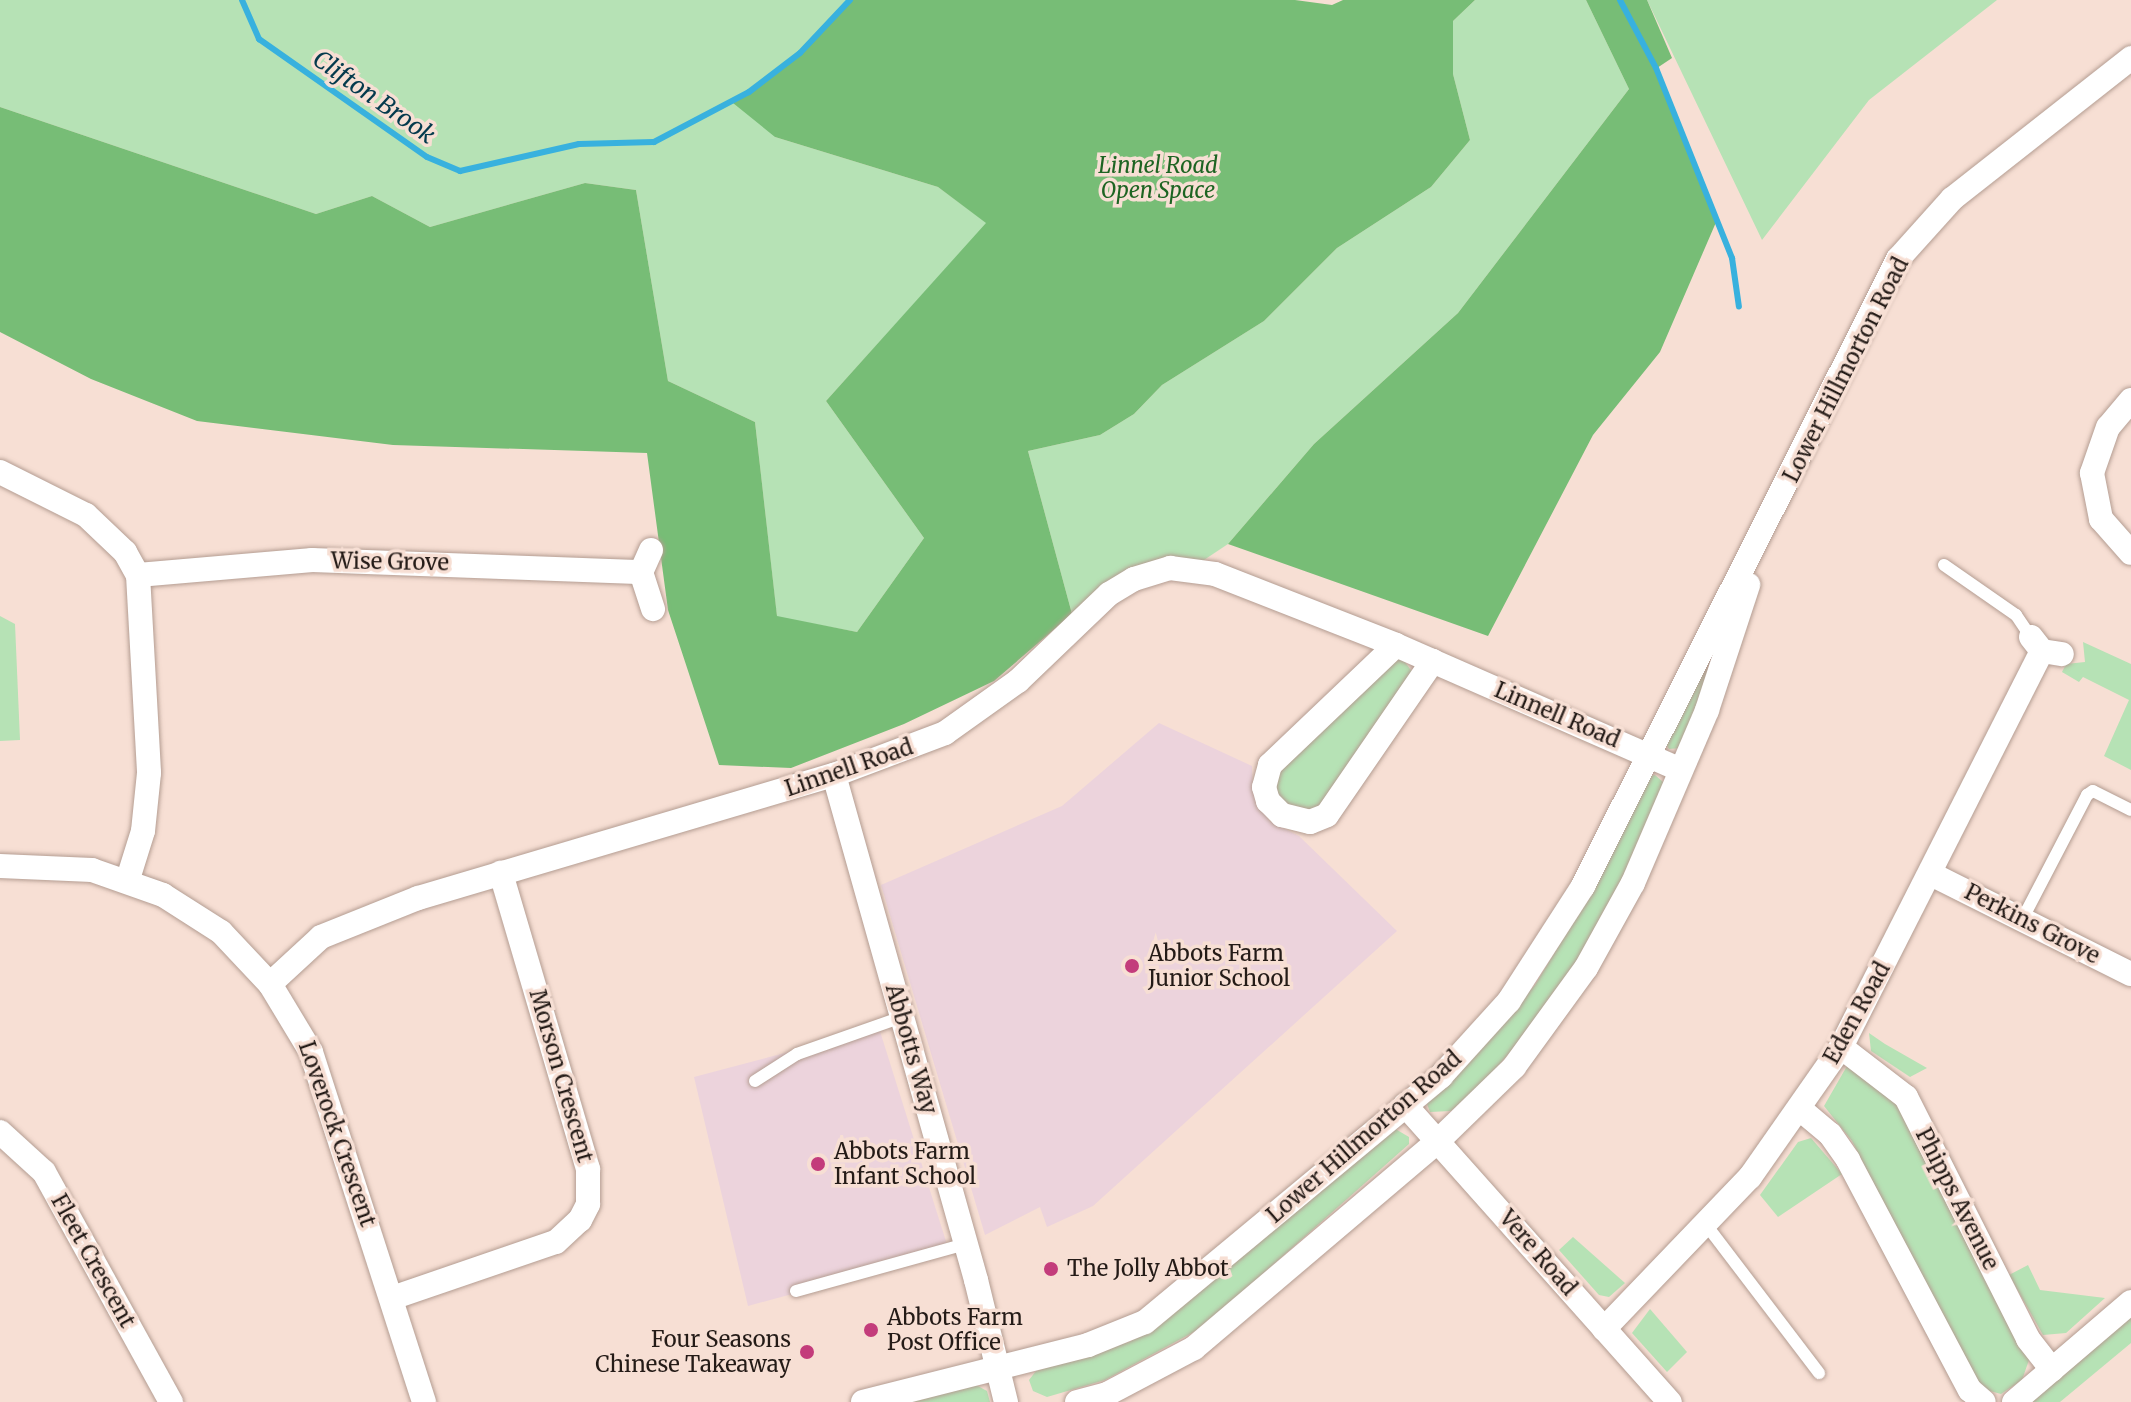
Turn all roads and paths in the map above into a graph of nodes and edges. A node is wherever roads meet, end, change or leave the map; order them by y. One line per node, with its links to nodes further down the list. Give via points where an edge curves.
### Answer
1 (2129, 66): 4 (street, Lower Hillmorton Road, via 1952,199 1898,259)
2 (2131, 400): 5 (street, via 2108,427 2092,473 2101,519)
3 (0, 472): 7 (street, via 86,515 125,552)
4 (1761, 540): 12 (street, Lower Hillmorton Road); 13 (street, Lower Hillmorton Road, via 1720,673)
5 (2131, 553)
6 (1944, 565): 10 (lane, via 2016,615)
7 (138, 575): 8 (street, Wise Grove, via 312,560 646,561); 19 (street, via 149,773 143,831)
8 (653, 609)
9 (1396, 645): 11 (street, Linnell Road); 11 (street, via 1270,765 1264,787 1268,801 1282,815 1310,822 1327,815); 14 (street, Linnell Road, via 1215,574 1184,567 1155,571 1109,594 1018,681 945,733)
10 (2045, 647): 18 (street, Eden Road)
11 (1433, 661): 12 (street, Linnell Road)
12 (1648, 755): 13 (street, Linnell Road); 26 (street, Lower Hillmorton Road, via 1583,886 1517,990 1441,1076)
13 (1681, 770): 29 (street, Lower Hillmorton Road, via 1633,883 1586,968 1514,1067)
14 (834, 775): 17 (street, Linnell Road); 23 (street, Abbotts Way)
15 (2131, 810): 20 (lane, via 2093,791 2087,795)
16 (0, 866): 19 (street, Loverock Crescent, via 92,870)
17 (501, 873): 22 (street, Linnell Road, via 418,898 321,937); 33 (street, Morson Crescent, via 588,1169 588,1204 580,1220 556,1242)
18 (1933, 875): 20 (street, Perkins Grove); 24 (street, Eden Road)
19 (127, 882): 22 (street, Loverock Crescent, via 163,895 221,932)
20 (2023, 918): 21 (street, Perkins Grove)
21 (2131, 974)
22 (270, 984): 33 (street, Loverock Crescent, via 311,1052)
23 (902, 1017): 25 (lane, via 797,1054); 31 (street, Abbotts Way)
24 (1841, 1047): 27 (street, Eden Road); 37 (street, Phipps Avenue, via 1906,1097 2028,1339)
25 (755, 1081)
26 (1405, 1105): 29 (street, Vere Road); 36 (street, Lower Hillmorton Road, via 1145,1322)
27 (1800, 1109): 30 (street, Eden Road); 45 (street, via 1830,1134 1848,1160 1970,1390)
28 (0, 1132): 39 (street, Fleet Crescent, via 44,1172)
29 (1438, 1141): 35 (street, Vere Road); 43 (street, Lower Hillmorton Road, via 1194,1348 1107,1394)
30 (1707, 1226): 35 (street, Eden Road); 38 (lane)
31 (964, 1237): 32 (lane); 36 (street, Abbotts Way)
32 (796, 1291)
33 (392, 1298): 40 (street, Loverock Crescent)
34 (2131, 1302): 37 (street)
35 (1604, 1329): 44 (street, Vere Road)
36 (998, 1370): 41 (street, Lower Hillmorton Road); 42 (street, Abbotts Way)
37 (2052, 1370): 46 (street)
38 (1819, 1373)
39 (171, 1402)
40 (424, 1402)
41 (863, 1402)
42 (1006, 1402)
43 (1077, 1402)
44 (1670, 1402)
45 (1984, 1402)
46 (2014, 1402)

